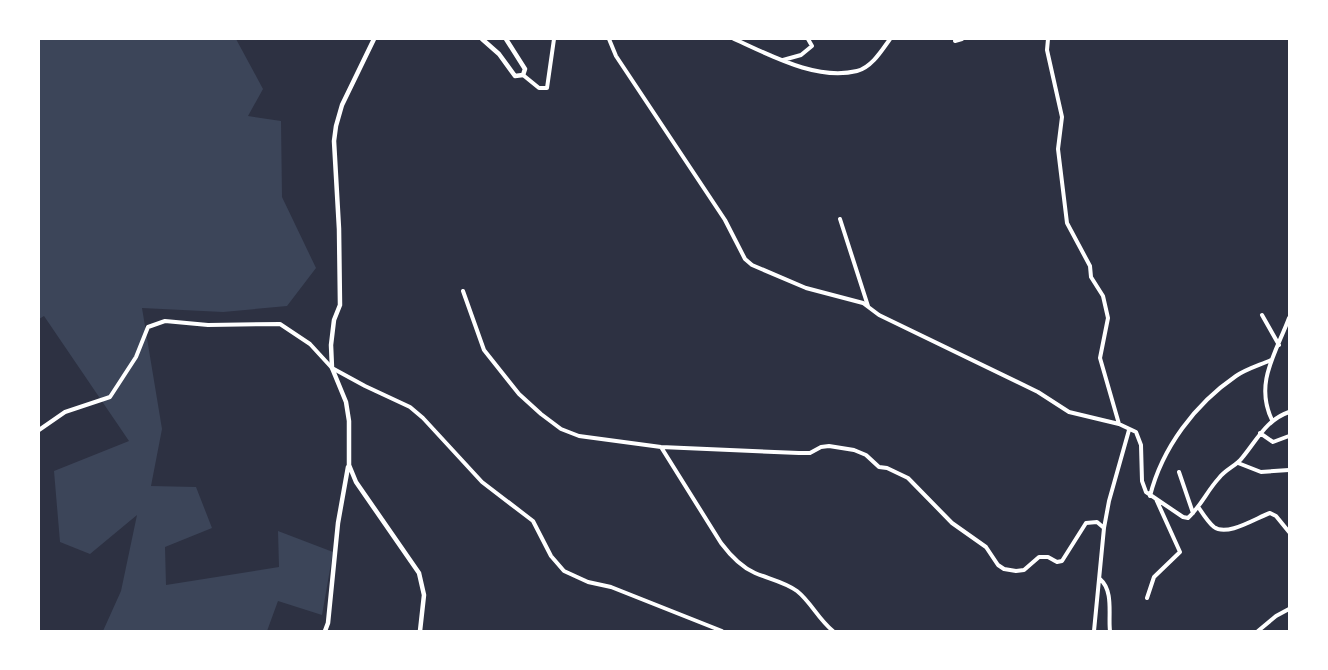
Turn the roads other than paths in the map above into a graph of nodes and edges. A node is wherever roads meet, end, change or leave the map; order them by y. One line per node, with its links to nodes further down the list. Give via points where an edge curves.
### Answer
1 (374, 39): 23 (street, via 342,105 336,126 340,304 332,334)
2 (482, 39): 13 (street, via 499,54 515,76)
3 (506, 39): 13 (street, via 525,69)
4 (554, 39): 13 (street, via 547,88 538,88)
5 (609, 39): 16 (street, via 616,56 725,220 745,259 758,269 806,288)
6 (734, 39): 12 (street)
7 (808, 39): 12 (street, via 812,46 801,55)
8 (890, 39): 12 (street, via 874,61 858,71 810,70)
9 (962, 39): 11 (street)
10 (1048, 39): 26 (street, via 1047,50 1062,117 1058,149 1067,223 1103,296 1108,318 1100,358)
11 (955, 41)
12 (784, 60)
13 (523, 75)
14 (840, 219): 16 (street)
15 (463, 291): 31 (street, via 484,350 519,394 541,414 579,436)
16 (868, 306): 26 (street, via 879,315 1038,392 1069,412)
17 (1262, 315): 21 (street)
18 (1289, 318): 19 (street)
19 (1283, 333): 20 (street); 21 (street)
20 (1289, 334)
21 (1279, 346): 22 (street)
22 (1271, 360): 25 (street, via 1263,393); 36 (street, via 1237,375 1182,426 1154,481)
23 (332, 368): 27 (street, via 310,344 280,324 157,322 148,327 136,357 110,396 65,412); 33 (street, via 346,402); 47 (street, via 410,407 423,418 482,482 533,520 551,556 574,577 611,587)
24 (1289, 412): 25 (street)
25 (1272, 420): 29 (street)
26 (1119, 424): 28 (street)
27 (39, 430)
28 (1129, 430): 36 (street, via 1139,438 1142,481); 40 (street)
29 (1260, 433): 30 (street, via 1273,442); 32 (street)
30 (1289, 436)
31 (661, 447): 40 (street, via 799,453 829,446 854,450 866,455 879,467 908,478 952,523 986,547 1004,569 1024,570 1039,556 1062,561 1086,524 1096,522); 48 (street, via 731,556 754,573 797,591)
32 (1238, 463): 34 (street, via 1261,472); 38 (street, via 1217,479)
33 (348, 465): 45 (street); 46 (street, via 356,482 419,573 424,595)
34 (1289, 470)
35 (1179, 472): 39 (street)
36 (1150, 496): 37 (street)
37 (1156, 499): 39 (street, via 1183,517 1188,518); 43 (street, via 1180,552 1154,577)
38 (1199, 508): 39 (street); 41 (street, via 1219,530 1242,526 1270,514 1276,516)
39 (1193, 513)
40 (1104, 528): 42 (street)
41 (1289, 532)
42 (1100, 579): 49 (street); 50 (street, via 1108,593)
43 (1147, 598)
44 (1289, 609): 51 (street)
45 (325, 631)
46 (420, 631)
47 (722, 631)
48 (833, 631)
49 (1094, 631)
50 (1110, 631)
51 (1258, 631)

